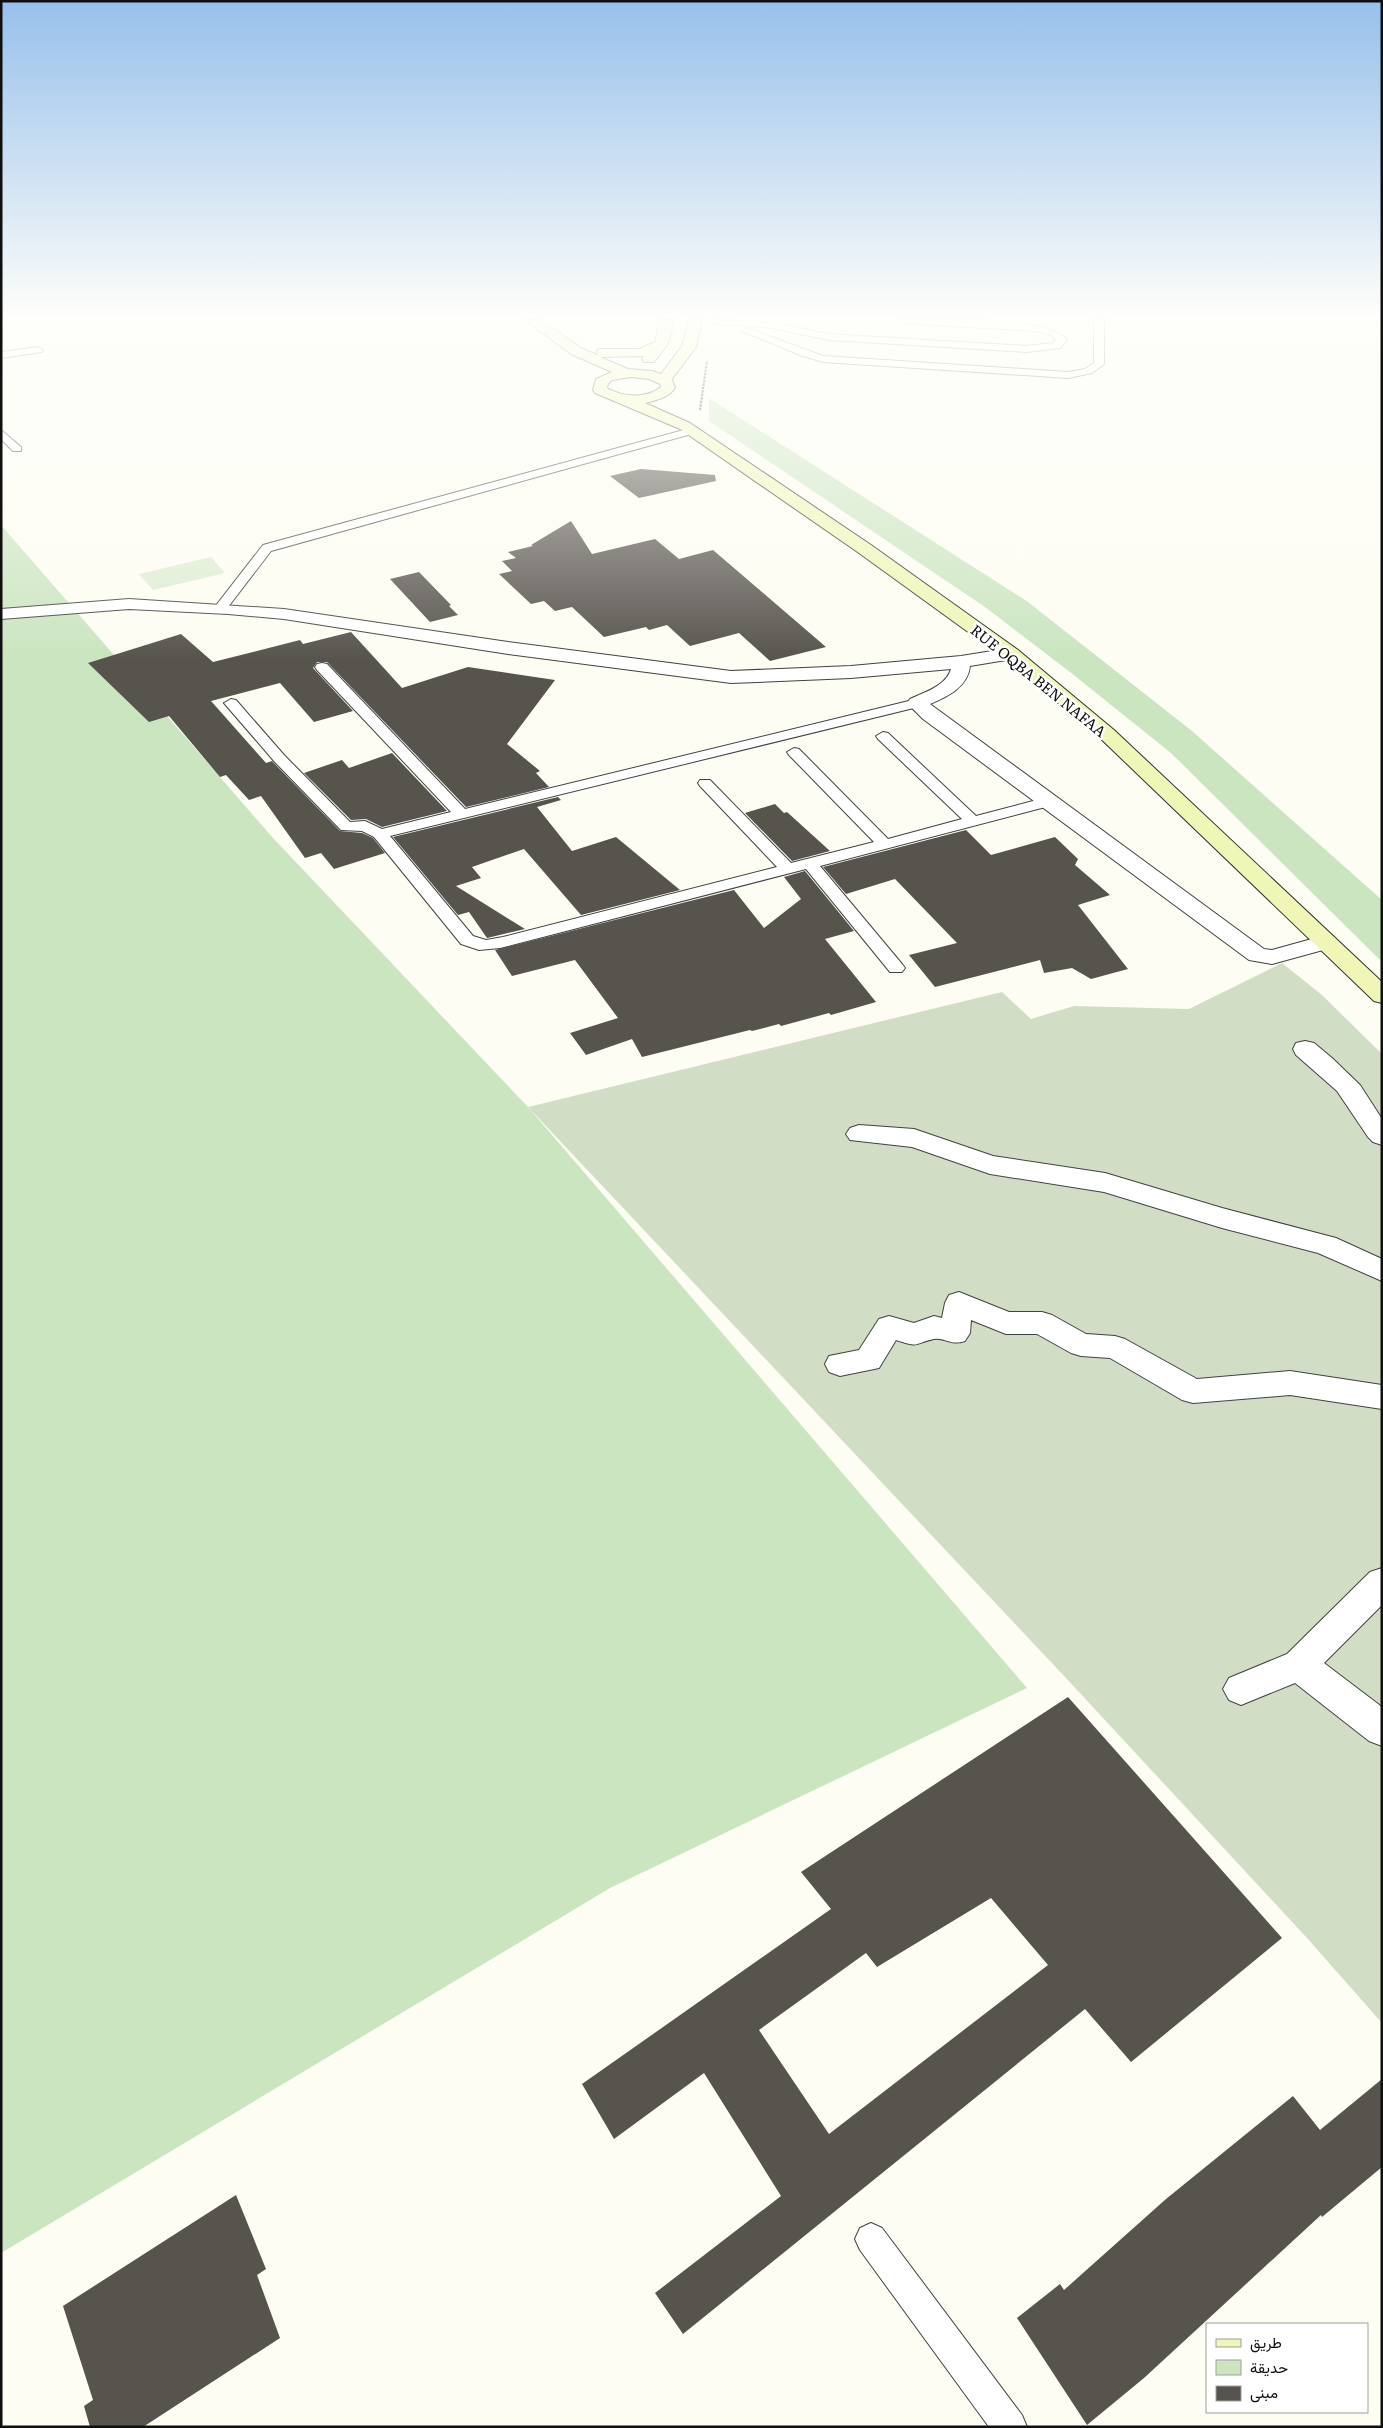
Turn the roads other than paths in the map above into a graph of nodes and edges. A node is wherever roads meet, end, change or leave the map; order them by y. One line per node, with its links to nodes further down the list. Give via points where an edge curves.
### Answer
1 (1, 433): 4 (lane)
2 (678, 433): 5 (lane, via 267,548)
3 (695, 433): 7 (street, RUE OQBA BEN NAFAA, via 865,549)
4 (17, 449)
5 (220, 608): 6 (street, via 129,604); 8 (street, via 284,614 732,677 807,675)
6 (1, 614)
7 (1011, 654): 8 (street); 22 (street, RUE OQBA BEN NAFAA, via 1107,734)
8 (961, 662): 11 (street, via 961,672 956,681)
9 (322, 667): 16 (lane)
10 (231, 703): 18 (lane, via 346,827 365,826)
11 (917, 703): 15 (street); 16 (lane)
12 (883, 736): 17 (lane)
13 (794, 752): 19 (lane)
14 (705, 783): 21 (lane)
15 (1048, 802): 17 (lane); 22 (street, via 1258,955 1272,957)
16 (461, 813): 18 (lane)
17 (973, 821): 19 (lane)
18 (380, 834): 21 (lane, via 467,940 481,945 521,938)
19 (884, 844): 20 (lane)
20 (809, 863): 21 (lane); 23 (lane)
21 (788, 869)
22 (1326, 942): 24 (street, RUE OQBA BEN NAFAA)
23 (896, 968)
24 (1382, 996)
25 (1305, 1049): 27 (street, via 1351,1091 1372,1128)
26 (859, 1134): 28 (street, via 914,1138 990,1165 1105,1183 1326,1245)
27 (1382, 1136)
28 (1382, 1271)
29 (840, 1364): 30 (street, via 868,1360 889,1327 916,1335 934,1327 955,1333 959,1303 1006,1323 1042,1323 1080,1345 1115,1347 1193,1391 1290,1383)
30 (1382, 1397)
31 (1382, 1582): 32 (street)
32 (1299, 1665): 33 (street); 34 (street)
33 (1241, 1689)
34 (1382, 1729)
35 (871, 2240): 36 (lane)
36 (1010, 2427)

